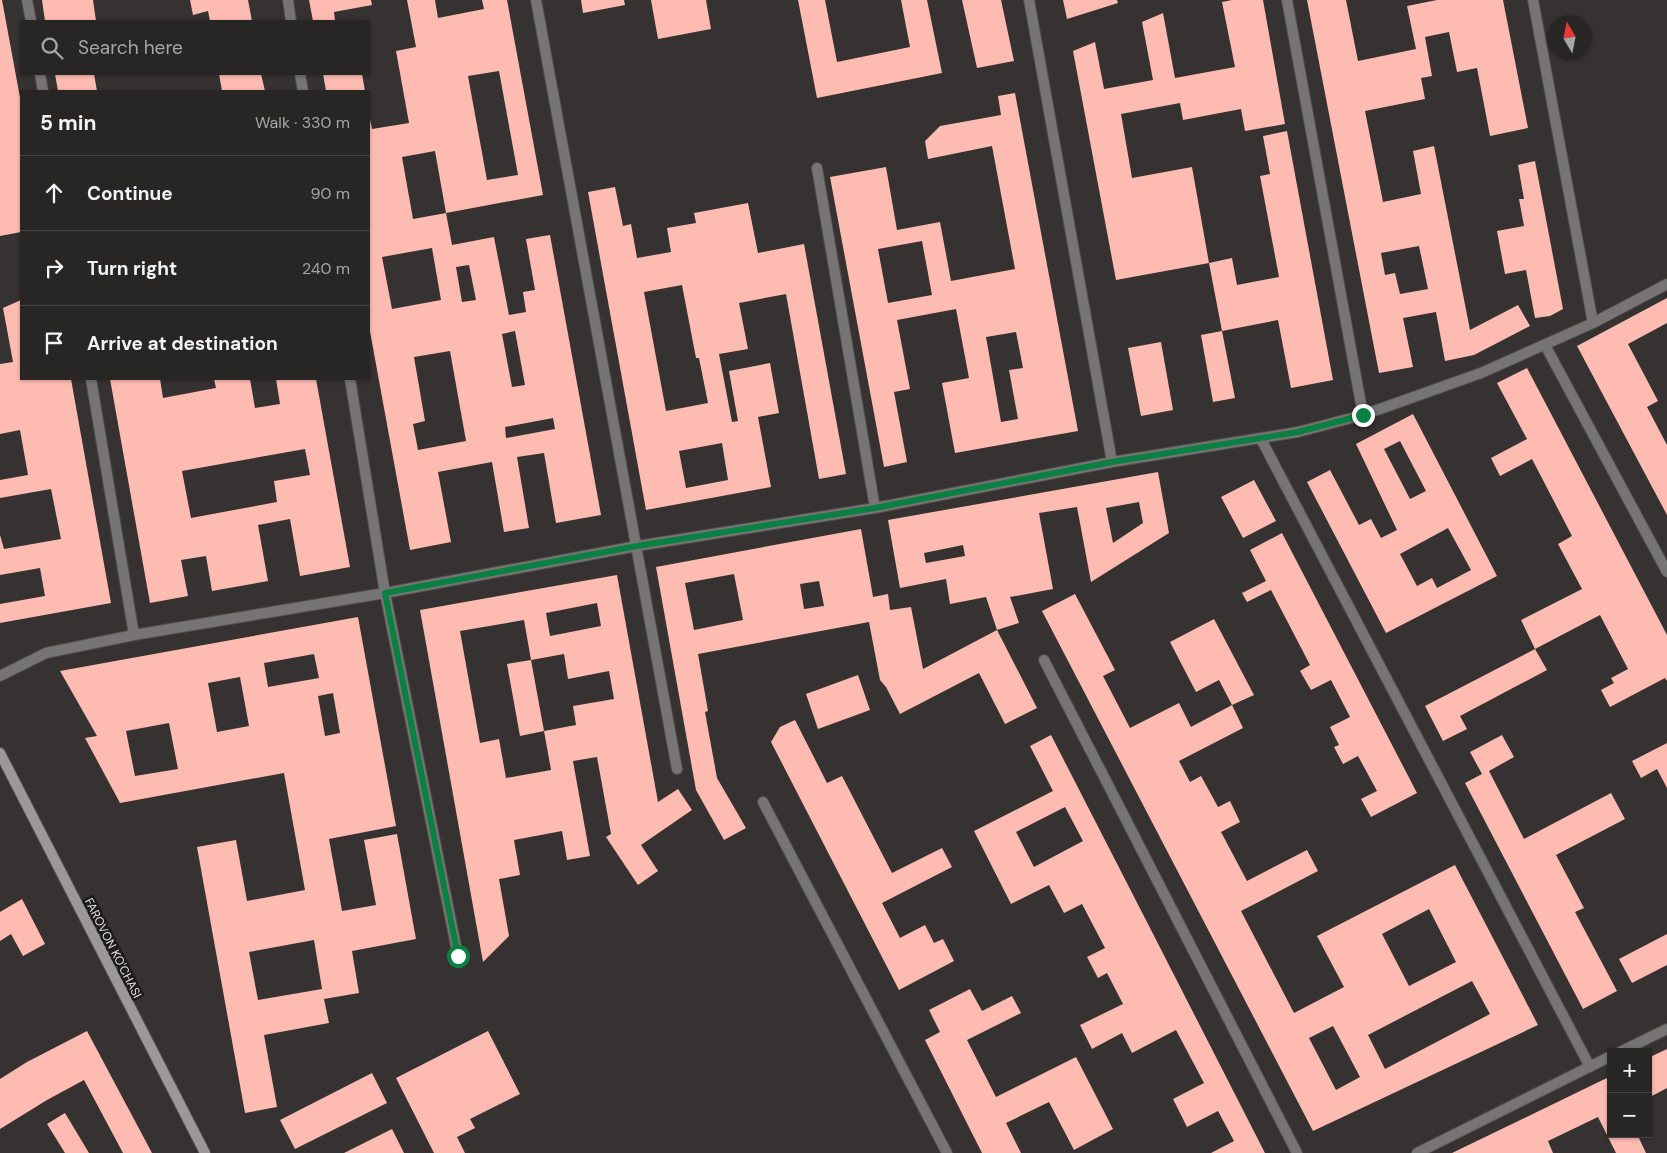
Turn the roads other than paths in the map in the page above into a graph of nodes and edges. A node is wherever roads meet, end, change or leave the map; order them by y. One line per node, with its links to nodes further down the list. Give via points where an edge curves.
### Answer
1 (27, 0): 7 (street)
2 (288, 0): 8 (street)
3 (536, 0): 23 (street)
4 (1029, 0): 21 (street)
5 (1287, 0): 19 (street)
6 (1533, 0): 15 (street)
7 (31, 20)
8 (291, 20)
9 (40, 75): 11 (street)
10 (300, 75): 12 (street)
11 (43, 90)
12 (303, 90)
13 (817, 168): 22 (street)
14 (1667, 284): 15 (street)
15 (1592, 323): 16 (street)
16 (1545, 345): 19 (street, via 1481,373); 24 (street)
17 (91, 380): 26 (street)
18 (350, 380): 25 (street)
19 (1363, 415): 20 (street)
20 (1261, 439): 21 (street); 36 (street)
21 (1112, 462): 22 (street)
22 (875, 508): 23 (street)
23 (637, 546): 25 (street); 30 (street)
24 (1667, 572)
25 (385, 593): 26 (street); 32 (street)
26 (134, 634): 28 (street, via 46,653)
27 (1044, 660): 39 (street)
28 (0, 676)
29 (0, 754): 37 (street, FAROVON KO'CHASI)
30 (677, 769)
31 (763, 802): 38 (street)
32 (458, 956)
33 (1667, 1028): 34 (street)
34 (1628, 1048)
35 (1607, 1058): 36 (street)
36 (1590, 1067): 40 (street)
37 (205, 1153)
38 (947, 1153)
39 (1297, 1153)
40 (1417, 1153)

